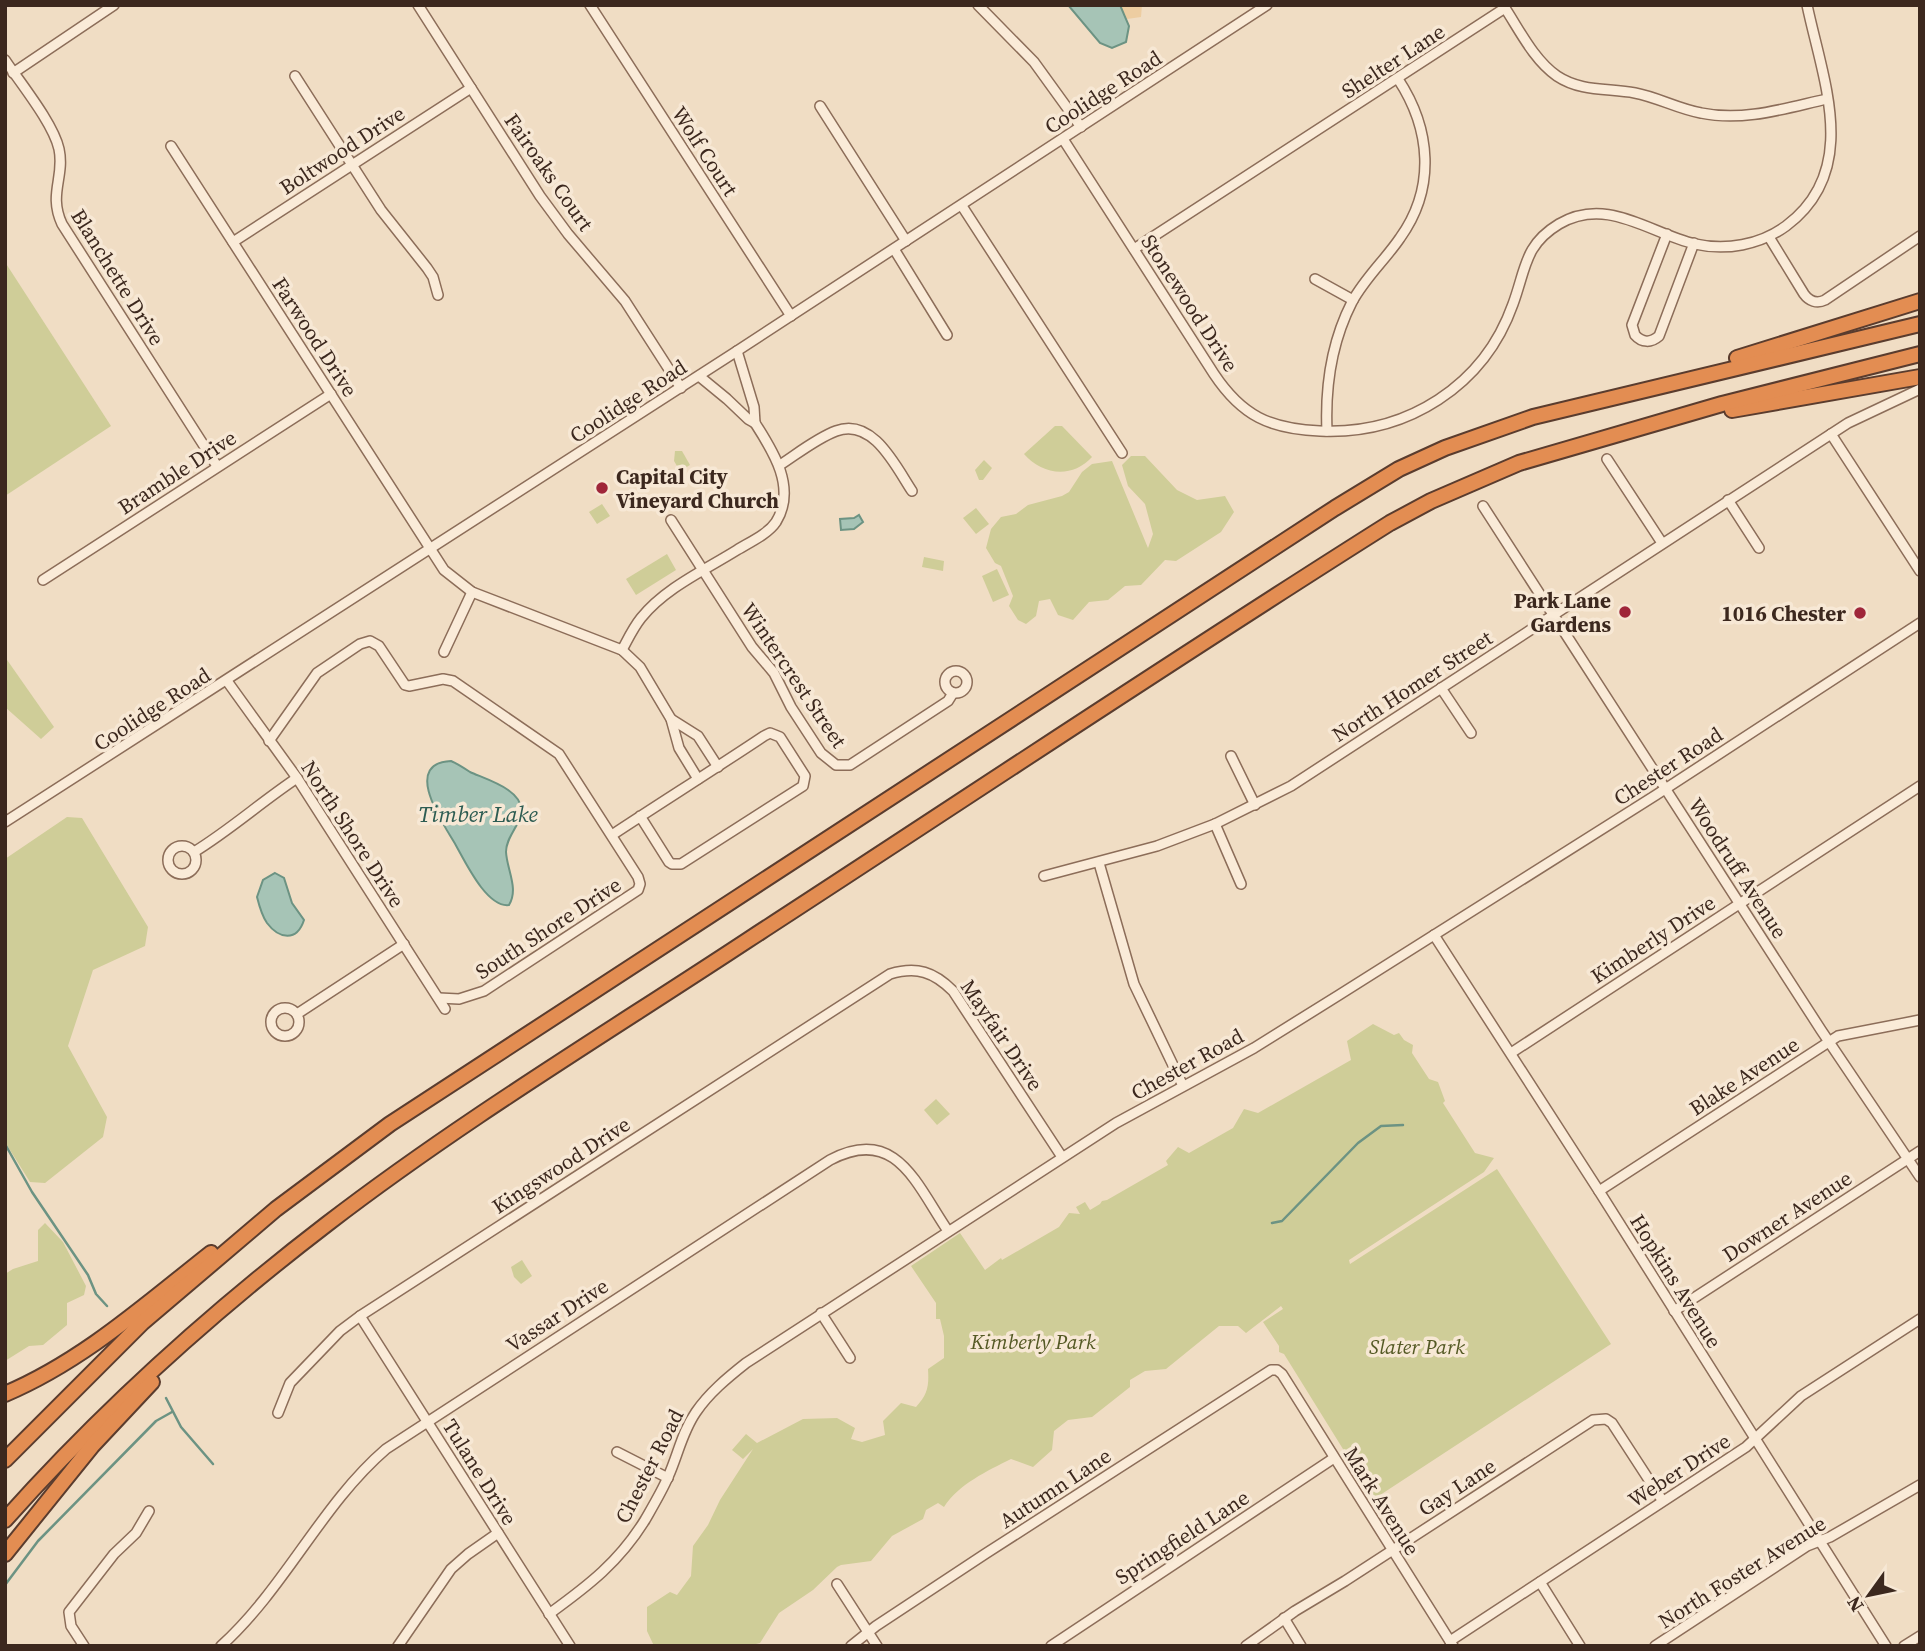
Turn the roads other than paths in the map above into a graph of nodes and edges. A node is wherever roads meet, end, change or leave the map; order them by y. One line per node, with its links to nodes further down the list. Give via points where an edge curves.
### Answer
1 (114, 5): 8 (street)
2 (418, 5): 11 (street, Fairoaks Court)
3 (590, 5): 31 (street, Wolf Court)
4 (978, 5): 14 (street, via 1034,62)
5 (1267, 5): 14 (street, Coolidge Road)
6 (1807, 5): 12 (street)
7 (5, 61): 8 (street, Blanchette Drive)
8 (13, 72): 49 (street, Blanchette Drive, via 56,139 61,163 55,198 62,224)
9 (295, 76): 17 (street)
10 (1398, 79): 12 (street, Shelter Lane, via 1505,8 1548,69 1580,86 1635,93 1686,110 1724,116 1755,115); 26 (street, Shelter Lane); 29 (street, via 1422,130 1426,163 1422,192 1408,226)
11 (471, 88): 17 (street, Boltwood Drive); 38 (street, Fairoaks Court, via 553,215 625,301)
12 (1827, 99): 21 (street, via 1832,143 1823,181 1807,206)
13 (820, 106): 22 (street)
14 (1082, 127): 15 (street, Coolidge Road)
15 (1063, 139): 18 (street, Coolidge Road); 26 (street, Stonewood Drive)
16 (171, 146): 23 (street, Farwood Drive)
17 (352, 166): 23 (street, Boltwood Drive); 28 (street, via 427,268)
18 (961, 206): 22 (street, Coolidge Road); 45 (street)
19 (1667, 234): 24 (street, Stonewood Drive); 24 (street, via 1633,322 1633,332 1640,340 1659,336); 43 (street, Stonewood Drive, via 1627,218 1602,214 1581,215 1557,225 1533,246 1505,324 1463,382 1432,405 1400,420 1352,431)
20 (1920, 236): 21 (street, via 1816,302 1804,294)
21 (1769, 237): 24 (street, Stonewood Drive, via 1738,246)
22 (906, 241): 25 (street, Coolidge Road)
23 (233, 242): 41 (street, Farwood Drive)
24 (1694, 243)
25 (894, 249): 31 (street, Coolidge Road); 33 (street)
26 (1134, 249): 43 (street, Stonewood Drive, via 1233,400 1272,422)
27 (1315, 279): 29 (street)
28 (438, 295)
29 (1353, 300): 43 (street, via 1330,363)
30 (1920, 301): 40 (highway)
31 (791, 316): 34 (street, Coolidge Road)
32 (1920, 324): 40 (highway)
33 (947, 335)
34 (737, 351): 36 (street, Coolidge Road); 42 (street)
35 (1920, 354): 47 (highway, via 1722,404)
36 (699, 376): 38 (street, Coolidge Road); 42 (street)
37 (1920, 377): 47 (highway, via 1721,412)
38 (681, 388): 55 (street, Coolidge Road)
39 (1920, 389): 44 (street, North Homer Street)
40 (1631, 392): 104 (highway, via 1477,435 1399,470 1335,508 447,1085)
41 (331, 394): 49 (street, Bramble Drive); 55 (street, Farwood Drive)
42 (755, 423): 48 (street)
43 (1327, 431)
44 (1831, 434): 51 (street, North Homer Street); 58 (street)
45 (1122, 453)
46 (1607, 459): 54 (street)
47 (1519, 463): 106 (highway, via 1390,523 1037,751 414,1161)
48 (780, 465): 50 (street, via 837,430 858,430 884,449); 57 (street, via 783,497 774,524)
49 (217, 466): 59 (street, Bramble Drive)
50 (912, 491)
51 (1728, 500): 54 (street, North Homer Street); 56 (street)
52 (1483, 506): 61 (street, Woodruff Avenue)
53 (671, 520): 57 (street, Wintercrest Street)
54 (1662, 543): 61 (street, North Homer Street)
55 (430, 548): 60 (street, Farwood Drive, via 450,577); 65 (street, Coolidge Road)
56 (1759, 548)
57 (704, 570): 63 (street, via 654,605); 67 (street, Wintercrest Street, via 821,753 836,765 849,765 948,701)
58 (1920, 571)
59 (43, 580)
60 (471, 592): 63 (street, Farwood Drive); 64 (street)
61 (1553, 615): 66 (street, North Homer Street); 78 (street, Woodruff Avenue)
62 (1920, 623): 78 (street, Chester Road)
63 (622, 650): 68 (street, via 640,667)
64 (444, 652)
65 (227, 681): 72 (street, North Shore Drive); 81 (street, Coolidge Road)
66 (1441, 688): 70 (street); 79 (street, North Homer Street)
67 (953, 693)
68 (671, 719): 69 (street); 71 (street)
69 (692, 730): 71 (street, via 680,731); 74 (street)
70 (1471, 733)
71 (676, 740): 76 (street)
72 (269, 741): 75 (street, North Shore Drive); 83 (street, South Shore Drive, via 317,673 370,641 379,646 405,685 453,681 552,749 565,761)
73 (1231, 756): 79 (street)
74 (718, 767): 76 (street); 80 (street, via 773,733 805,776 803,786 681,864 669,862)
75 (297, 778): 84 (street); 90 (street, North Shore Drive)
76 (698, 779): 80 (street)
77 (1920, 786): 88 (street, Kimberly Drive)
78 (1665, 789): 88 (street, Woodruff Avenue); 89 (street, Chester Road)
79 (1255, 805): 82 (street, North Homer Street)
80 (640, 816): 83 (street)
81 (5, 822)
82 (1215, 824): 85 (street, North Homer Street); 87 (street)
83 (612, 835): 92 (street, South Shore Drive, via 638,877 638,890 484,991 459,999)
84 (194, 852)
85 (1099, 863): 86 (street, North Homer Street); 98 (street, via 1135,984)
86 (1044, 876)
87 (1241, 884)
88 (1740, 904): 96 (street, Woodruff Avenue); 97 (street, Kimberly Drive)
89 (1434, 935): 97 (street, Hopkins Avenue); 98 (street, Chester Road, via 1254,1048)
90 (404, 944): 92 (street, North Shore Drive); 94 (street)
91 (890, 974): 100 (street, Mayfair Drive, via 919,969 942,979); 109 (street, Kingswood Drive)
92 (439, 998): 93 (street, North Shore Drive)
93 (445, 1009)
94 (298, 1014)
95 (1920, 1020): 96 (street, Blake Avenue)
96 (1830, 1041): 101 (street, Woodruff Avenue); 103 (street, Blake Avenue)
97 (1511, 1053): 103 (street, Hopkins Avenue)
98 (1183, 1086): 100 (street, Chester Road)
99 (1920, 1151): 101 (street, Downer Avenue)
100 (1062, 1157): 105 (street, Chester Road)
101 (1907, 1159): 102 (street, Woodruff Avenue); 107 (street, Downer Avenue)
102 (1920, 1177)
103 (1599, 1191): 107 (street, Hopkins Avenue)
104 (276, 1209): 113 (highway, via 83,1352); 119 (highway, via 142,1323)
105 (948, 1231): 108 (street, Chester Road); 115 (street, Vassar Drive, via 897,1159 873,1149 841,1154)
106 (218, 1311): 124 (highway, via 110,1409); 128 (highway, via 92,1446)
107 (1674, 1311): 116 (street, Hopkins Avenue)
108 (821, 1313): 111 (street); 120 (street, Chester Road, via 746,1363 710,1394 684,1433)
109 (360, 1316): 114 (street, Kingswood Drive, via 290,1383); 115 (street, Tulane Drive)
110 (1920, 1319): 116 (street, Weber Drive, via 1801,1396)
111 (850, 1358)
112 (1282, 1374): 118 (street, Mark Avenue); 133 (street, Autumn Lane, via 1265,1372)
113 (5, 1394)
114 (278, 1413)
115 (427, 1420): 125 (street, Tulane Drive); 138 (street, Vassar Drive, via 386,1448 345,1488 287,1572)
116 (1755, 1440): 122 (street, Weber Drive); 126 (street, Hopkins Avenue)
117 (617, 1452): 120 (street)
118 (1334, 1458): 127 (street, Mark Avenue); 142 (street, Springfield Lane)
119 (5, 1460)
120 (668, 1478): 131 (street, Chester Road, via 627,1545 595,1581)
121 (1920, 1485): 126 (street, North Foster Avenue)
122 (1662, 1500): 127 (street, Gay Lane, via 1617,1429 1600,1419); 129 (street, Weber Drive)
123 (149, 1511): 137 (street, via 69,1612)
124 (5, 1520)
125 (498, 1533): 131 (street, Tulane Drive); 135 (street, via 451,1569)
126 (1818, 1541): 146 (street, North Foster Avenue); 147 (street, Hopkins Avenue)
127 (1392, 1550): 132 (street, Gay Lane); 136 (street, Mark Avenue)
128 (5, 1553)
129 (1540, 1582): 136 (street, Weber Drive); 145 (street)
130 (837, 1584): 133 (street)
131 (550, 1614): 139 (street, Tulane Drive)
132 (1284, 1618): 143 (street, Gay Lane); 144 (street)
133 (868, 1632): 140 (street, Autumn Lane); 141 (street)
134 (1920, 1636): 148 (street)
135 (402, 1644)
136 (1452, 1644)
137 (83, 1646)
138 (221, 1646)
139 (570, 1646)
140 (851, 1646)
141 (877, 1646)
142 (1051, 1646)
143 (1246, 1646)
144 (1301, 1646)
145 (1580, 1646)
146 (1655, 1646)
147 (1886, 1646)
148 (1904, 1646)

